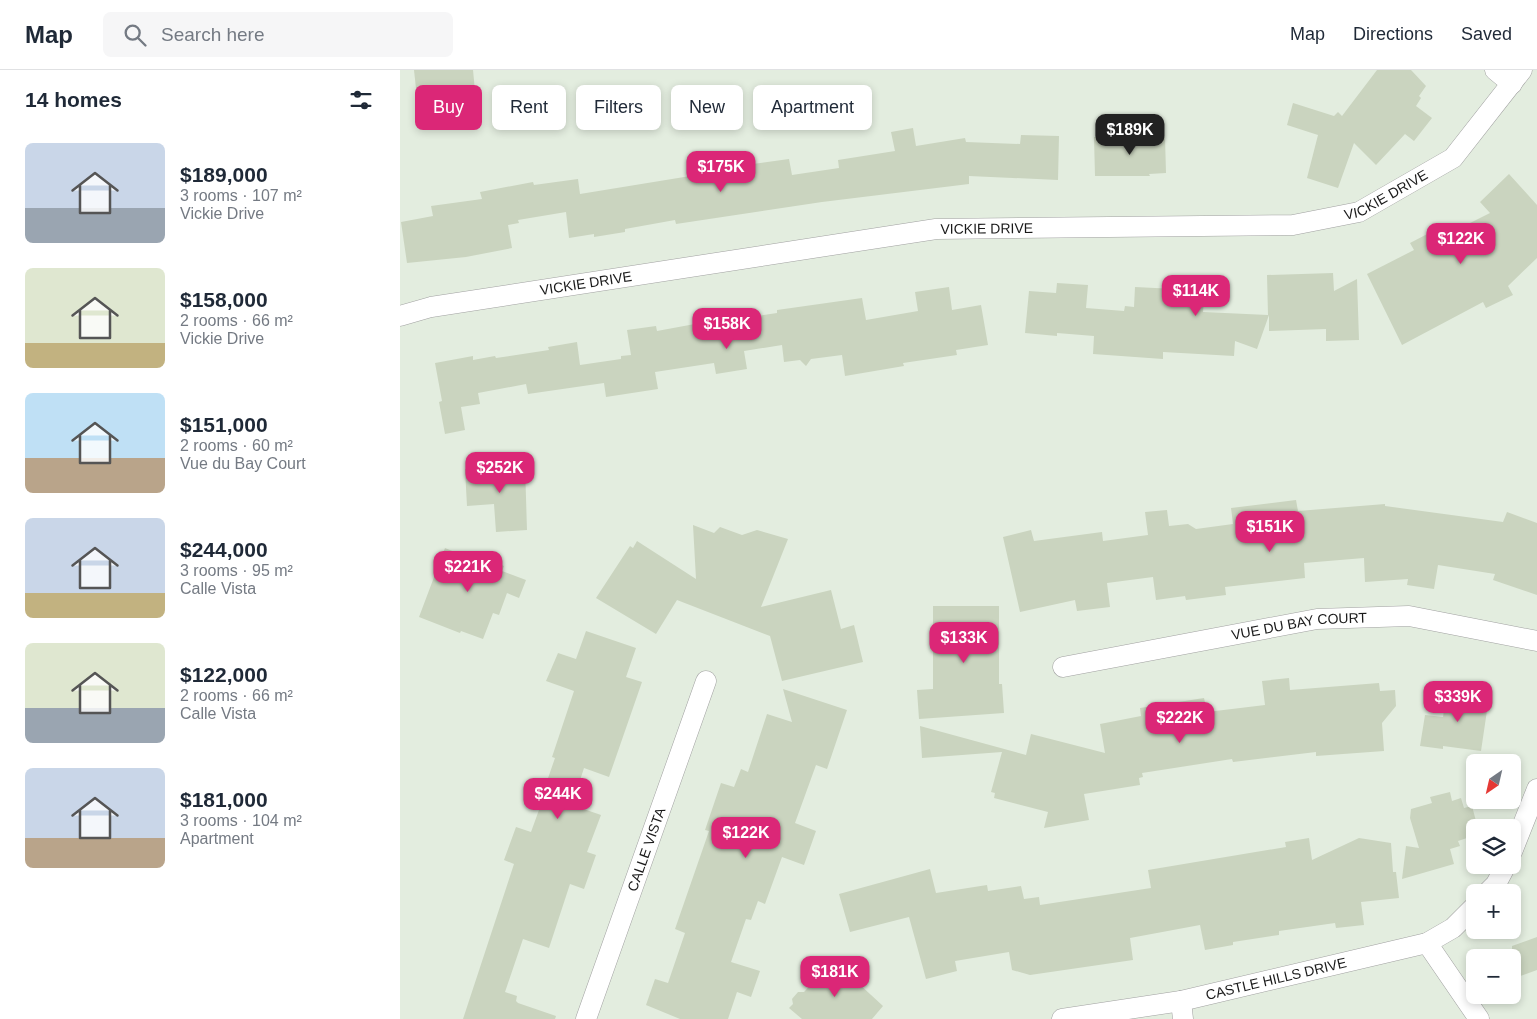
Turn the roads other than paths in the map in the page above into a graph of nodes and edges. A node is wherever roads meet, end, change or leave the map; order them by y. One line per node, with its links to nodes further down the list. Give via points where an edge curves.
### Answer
1 (1495, 70): 2 (street)
2 (1517, 77): 3 (street, VICKIE DRIVE, via 1453,158 1359,212 1293,224 936,229 430,307)
3 (400, 316)
4 (1537, 641): 5 (street, VUE DU BAY COURT, via 1409,616 1318,619)
5 (1063, 666)
6 (706, 681): 12 (street, CALLE VISTA)
7 (1537, 789): 8 (street)
8 (1521, 829)
9 (1466, 915): 10 (street, CASTLE HILLS DRIVE, via 1454,928)
10 (1427, 943): 11 (street, CASTLE HILLS DRIVE); 14 (street)
11 (1182, 1010): 13 (street, CASTLE HILLS DRIVE)
12 (586, 1019)
13 (1062, 1019)
14 (1479, 1019)

